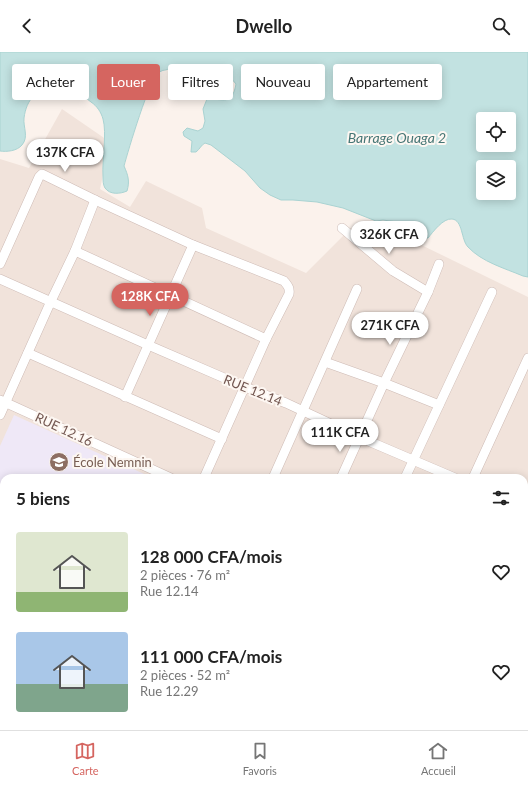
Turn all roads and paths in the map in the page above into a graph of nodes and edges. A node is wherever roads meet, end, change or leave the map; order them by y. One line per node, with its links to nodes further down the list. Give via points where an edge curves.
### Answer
1 (95, 200): 3 (street); 4 (street); 5 (street, via 42,174 38,177)
2 (342, 228): 9 (street, via 393,271)
3 (193, 245): 11 (street); 13 (street, via 284,281 288,285 289,294)
4 (75, 251): 11 (street); 12 (street)
5 (0, 264)
6 (439, 264): 9 (street)
7 (0, 279): 12 (street, RUE 12.14)
8 (357, 289): 17 (street)
9 (428, 292): 18 (street)
10 (492, 292): 22 (street)
11 (171, 295): 13 (street); 14 (street)
12 (51, 301): 14 (street, RUE 12.14); 15 (street)
13 (266, 339): 19 (street)
14 (148, 345): 19 (street, RUE 12.14); 20 (street)
15 (28, 354): 20 (street); 21 (street)
16 (528, 358): 34 (street)
17 (325, 362): 18 (street); 23 (street)
18 (384, 383): 22 (street); 25 (street)
19 (245, 388): 23 (street, RUE 12.14); 26 (street)
20 (125, 396): 26 (street)
21 (3, 401): 24 (street); 28 (street, RUE 12.16)
22 (439, 405): 27 (street)
23 (303, 411): 25 (street, RUE 12.14); 30 (street)
24 (0, 415)
25 (359, 437): 27 (street, RUE 12.14); 31 (street)
26 (222, 439): 29 (street)
27 (414, 460): 32 (street); 33 (street, RUE 12.14)
28 (162, 474)
29 (206, 474)
30 (275, 474)
31 (343, 474)
32 (407, 474)
33 (446, 474)
34 (475, 474)

